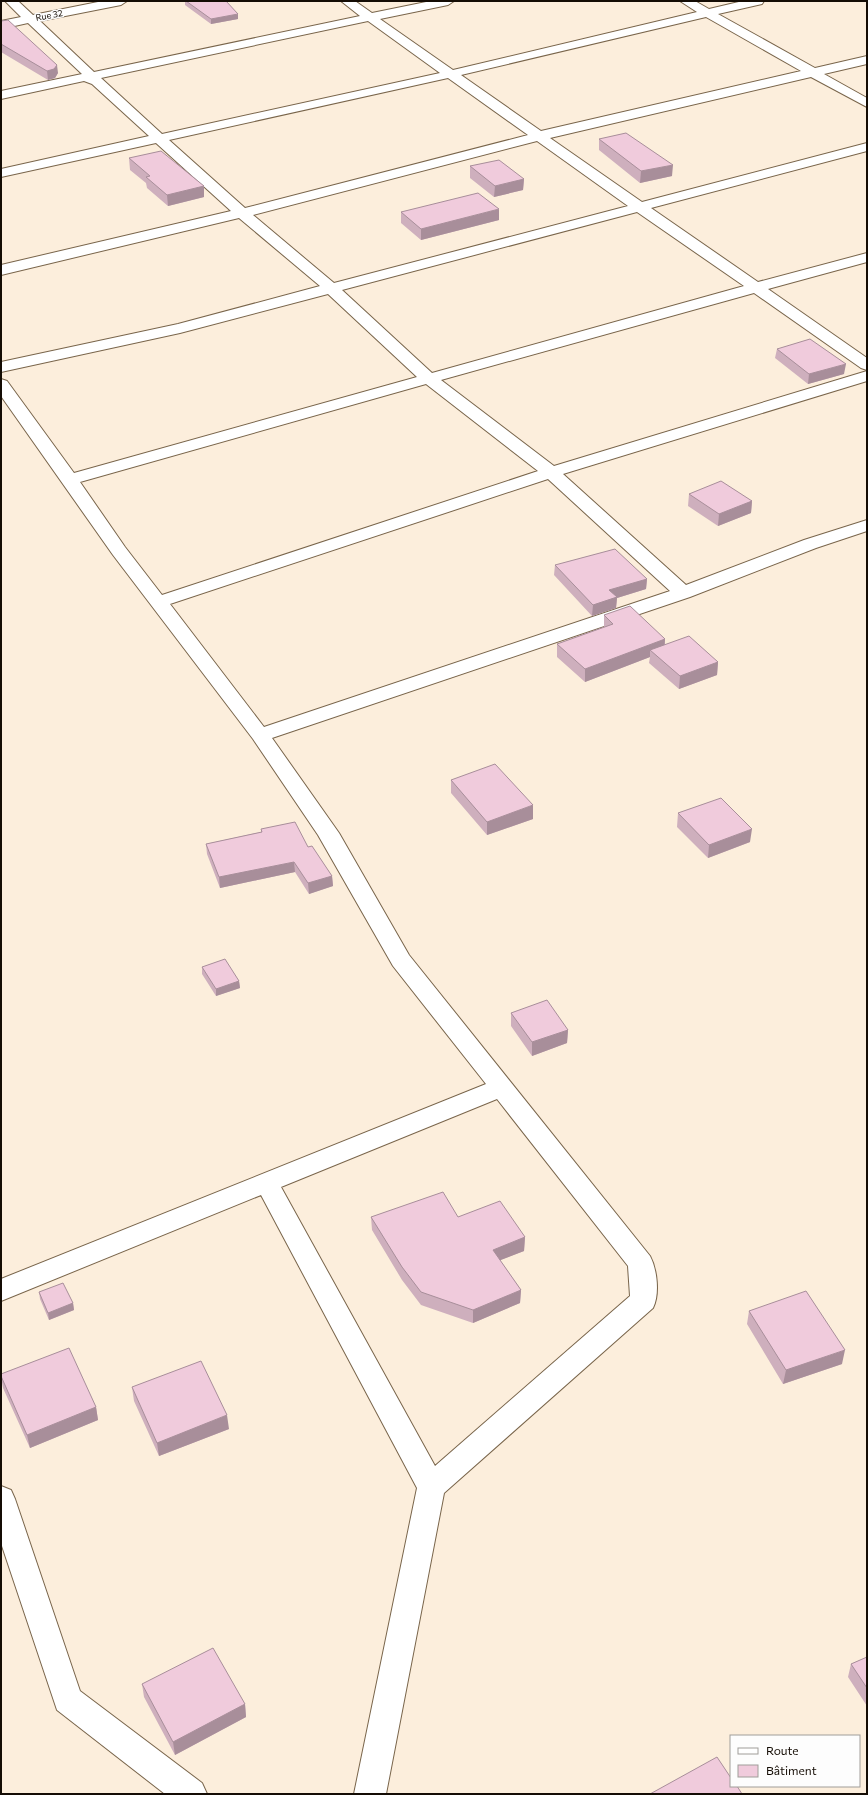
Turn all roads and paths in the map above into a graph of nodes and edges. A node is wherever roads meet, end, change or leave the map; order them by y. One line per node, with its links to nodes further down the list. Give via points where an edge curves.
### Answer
1 (11, 1): 9 (street)
2 (121, 1): 9 (street, Rue 32)
3 (347, 1): 8 (street)
4 (448, 1): 8 (street)
5 (686, 1): 7 (street)
6 (758, 1): 7 (street)
7 (705, 13): 12 (street); 13 (street)
8 (370, 17): 13 (street); 14 (street)
9 (32, 19): 10 (street, Rue 32); 14 (street)
10 (1, 25)
11 (867, 60): 12 (street)
12 (815, 72): 16 (street); 17 (street)
13 (451, 74): 17 (street); 18 (street)
14 (92, 78): 15 (street); 18 (street)
15 (1, 95)
16 (867, 103)
17 (539, 136): 21 (street); 22 (street)
18 (159, 139): 20 (street); 22 (street)
19 (867, 147): 21 (street)
20 (1, 173)
21 (638, 206): 25 (street); 26 (street)
22 (242, 213): 24 (street); 26 (street)
23 (867, 257): 25 (street)
24 (1, 270)
25 (756, 287): 27 (street); 30 (street)
26 (331, 288): 28 (street, via 180,328); 30 (street)
27 (867, 365)
28 (1, 367)
29 (867, 376): 32 (street)
30 (429, 379): 32 (street); 33 (street)
31 (1, 384): 33 (street)
32 (551, 472): 35 (street); 36 (street)
33 (70, 480): 36 (street)
34 (867, 525): 35 (street)
35 (683, 593): 37 (street)
36 (158, 602): 37 (street)
37 (260, 735): 38 (street, via 328,833 401,960)
38 (502, 1087): 39 (street); 41 (street, via 641,1263 644,1300)
39 (266, 1182): 40 (street); 41 (street)
40 (1, 1290)
41 (431, 1487): 44 (street)
42 (1, 1499): 43 (street, via 68,1700)
43 (191, 1794)
44 (370, 1794)

